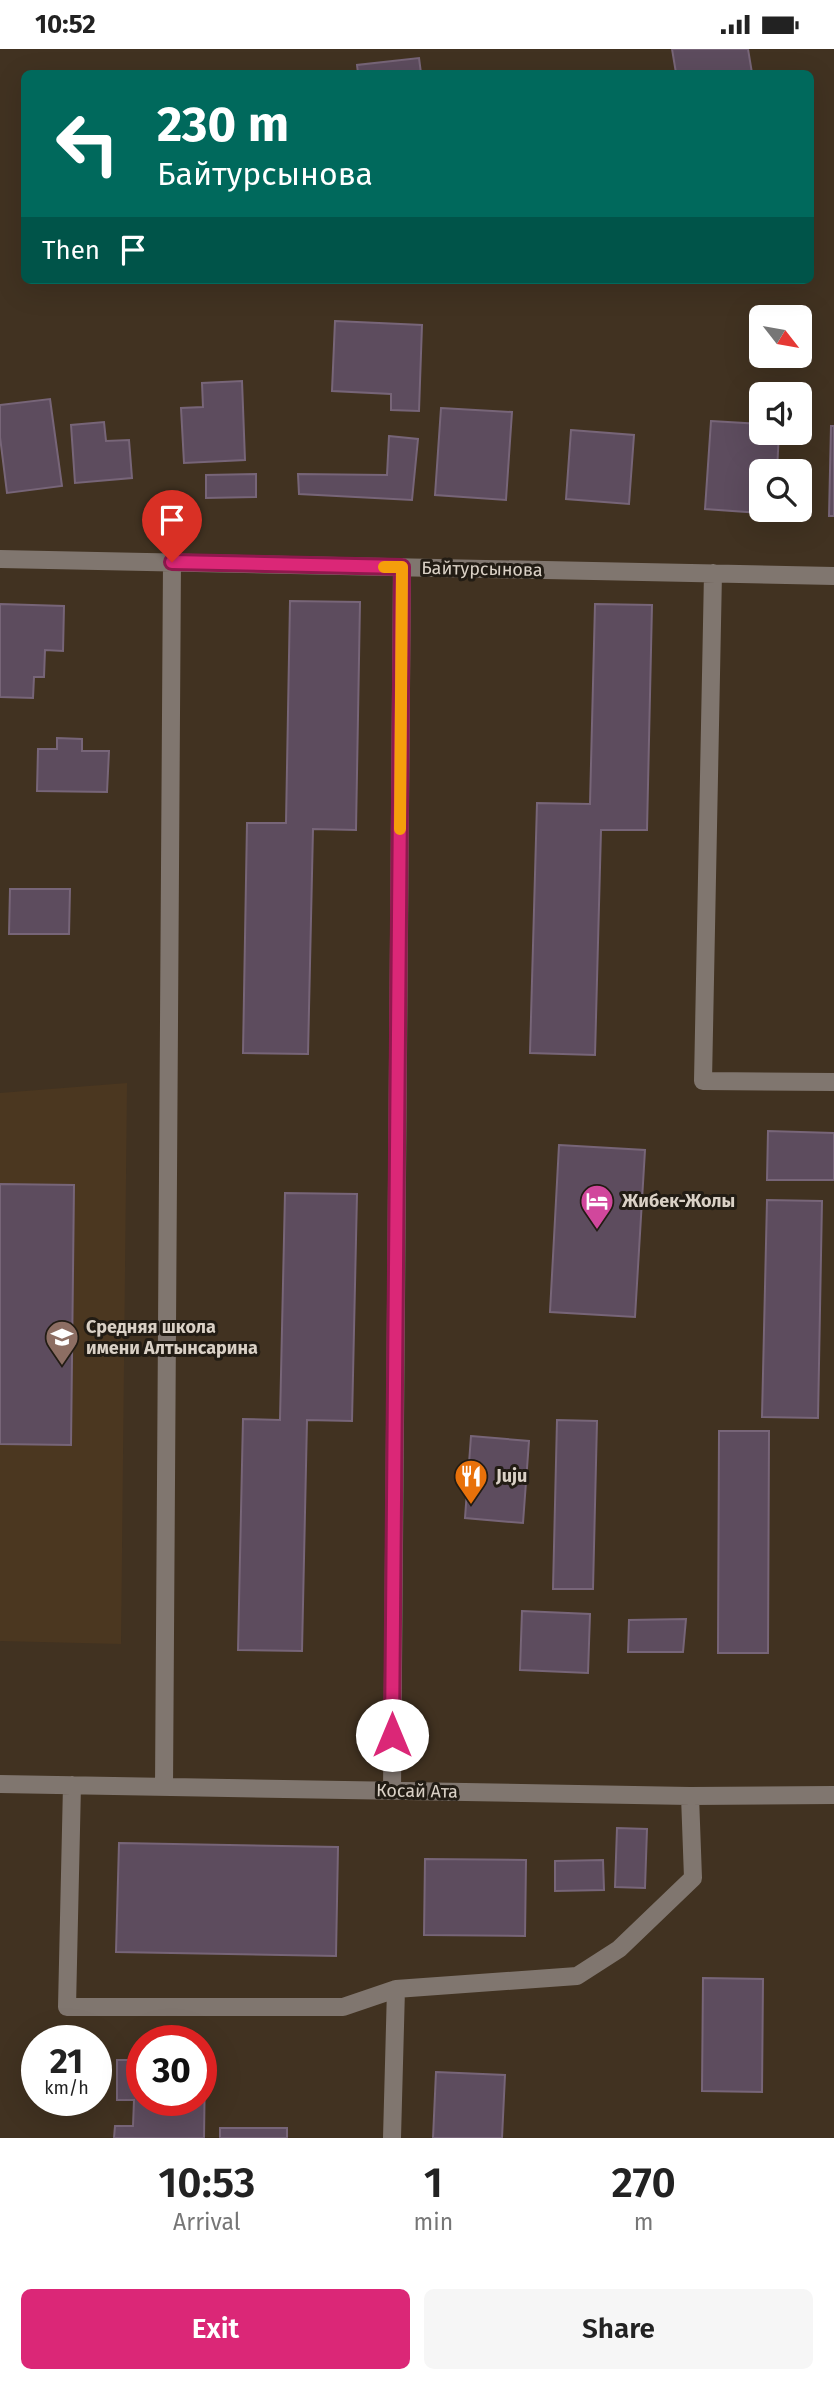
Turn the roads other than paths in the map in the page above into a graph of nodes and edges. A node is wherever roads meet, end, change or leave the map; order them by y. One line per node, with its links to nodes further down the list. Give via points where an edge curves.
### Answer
1 (0, 559): 2 (street, Байтурсынова)
2 (172, 562): 3 (street, Байтурсынова); 9 (street)
3 (402, 567): 4 (street, Байтурсынова); 10 (street)
4 (713, 573): 5 (street, Байтурсынова); 6 (street, via 703,1081)
5 (834, 576)
6 (834, 1082)
7 (0, 1784): 8 (street, Косай Ата)
8 (72, 1785): 9 (street, Косай Ата); 13 (street, via 67,2007 343,2007)
9 (164, 1787): 10 (street, Косай Ата)
10 (392, 1791): 12 (street, Косай Ата)
11 (834, 1795): 12 (street, Косай Ата)
12 (691, 1796): 13 (street, via 694,1878 619,1949 577,1976)
13 (396, 1989): 14 (street)
14 (393, 2138)

